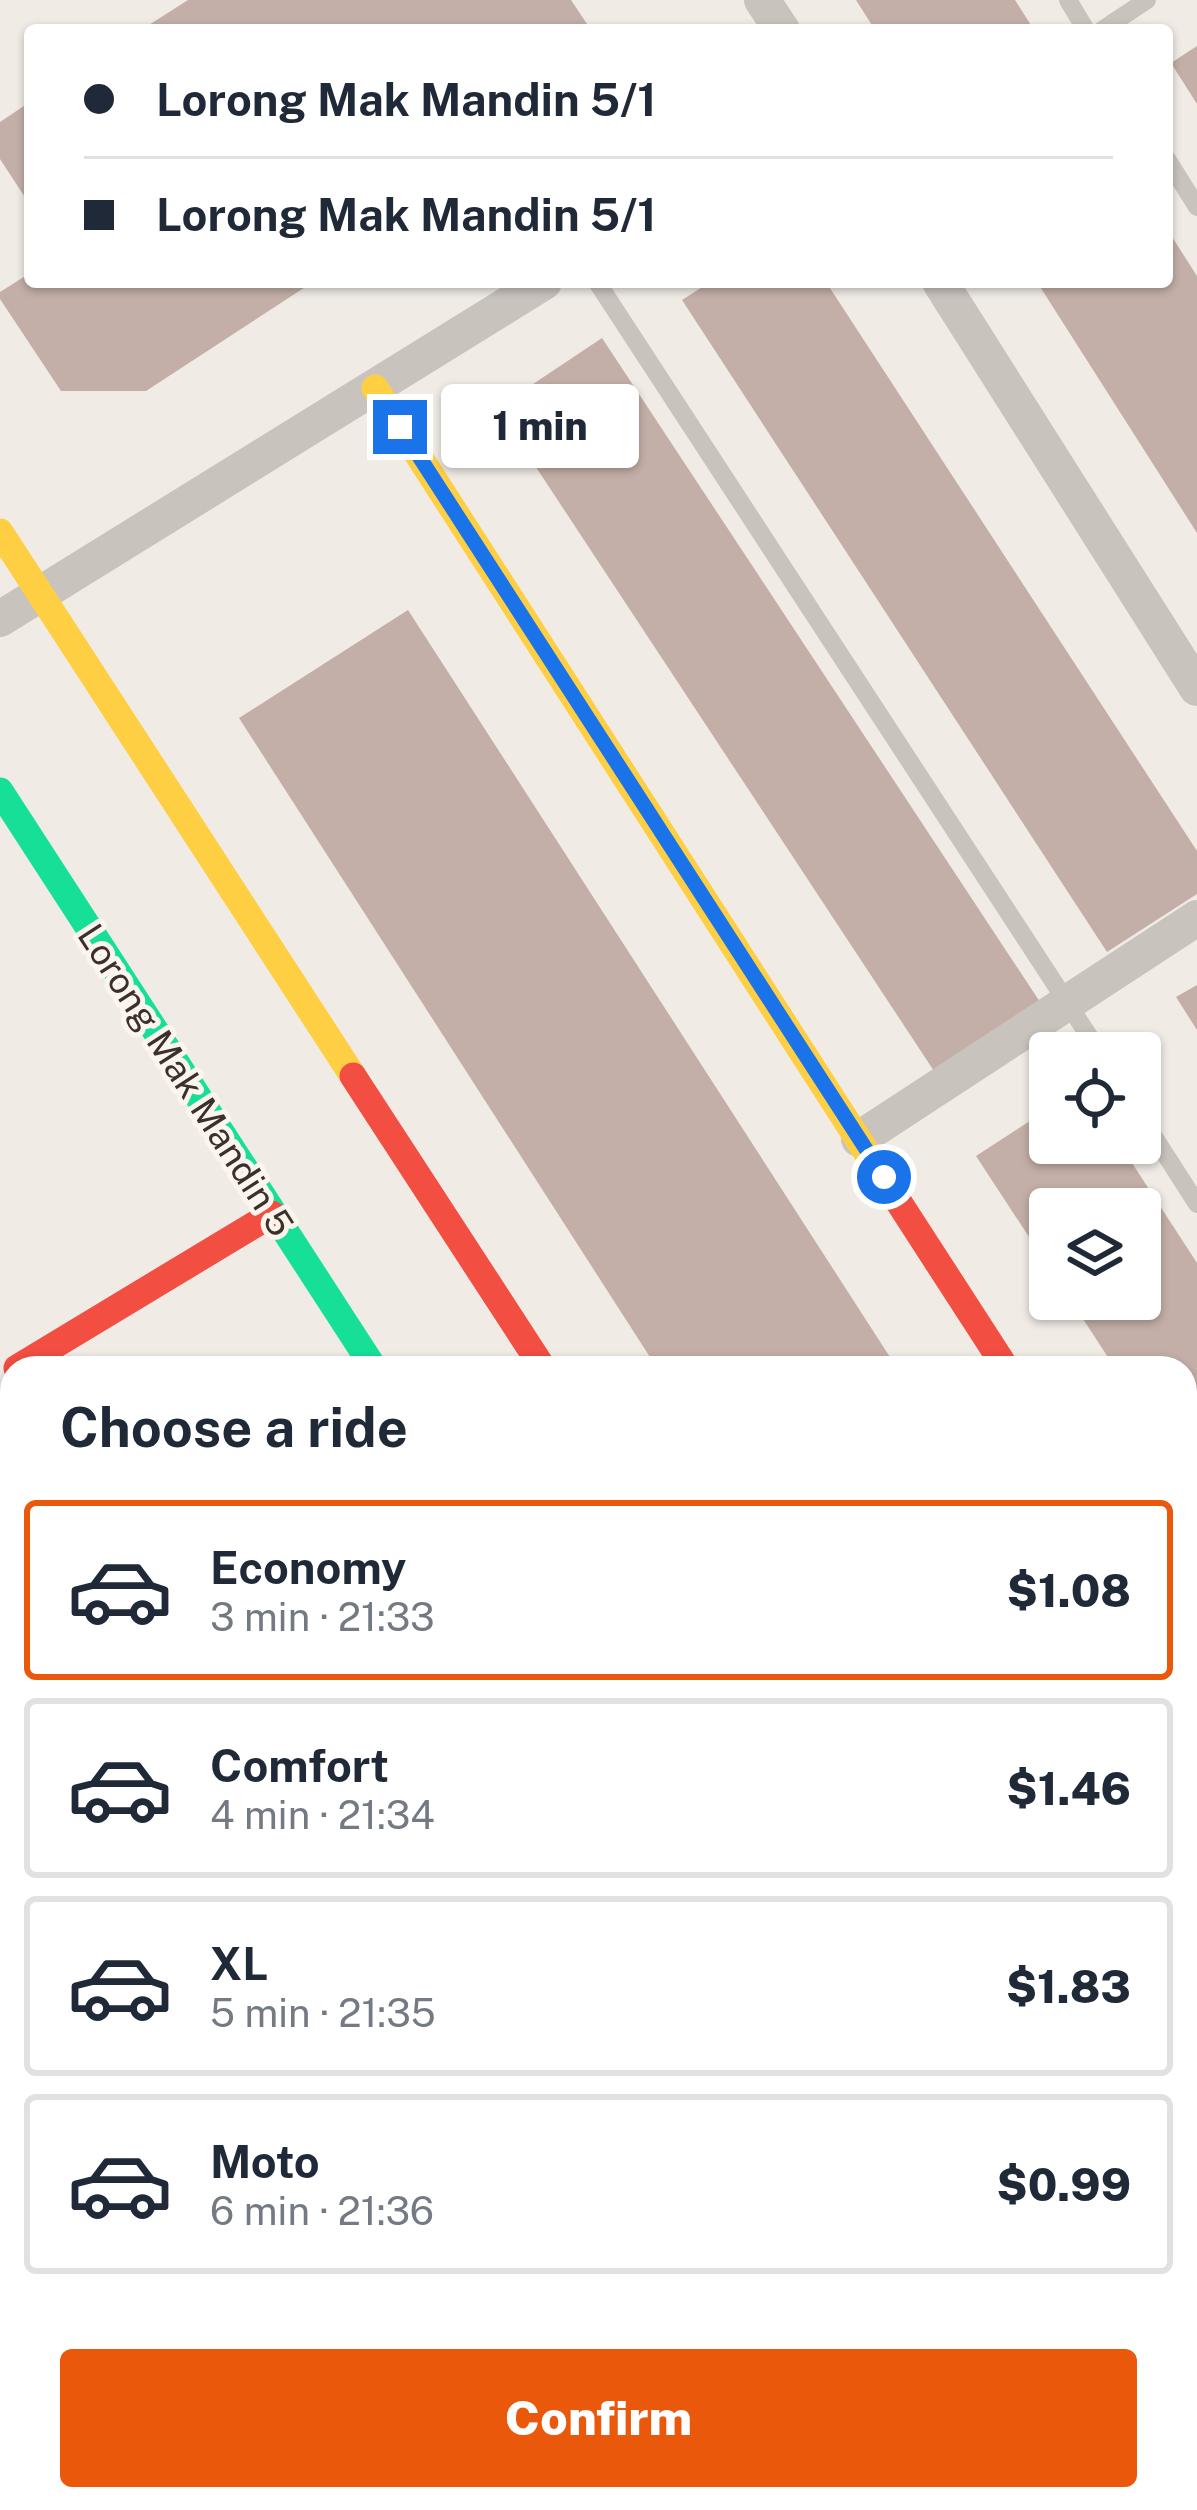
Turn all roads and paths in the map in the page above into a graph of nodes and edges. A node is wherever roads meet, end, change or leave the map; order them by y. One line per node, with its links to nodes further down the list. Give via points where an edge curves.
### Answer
1 (1147, 0): 2 (lane)
2 (1111, 24)
3 (1173, 169): 4 (lane)
4 (1197, 207)
5 (534, 288): 8 (street)
6 (601, 288): 15 (lane)
7 (944, 288): 12 (street)
8 (375, 388): 10 (street); 17 (street)
9 (0, 532): 10 (street)
10 (39, 594): 11 (street); 23 (street)
11 (0, 619)
12 (1197, 688)
13 (0, 791): 20 (street, Lorong Mak Mandin 5)
14 (1197, 918): 15 (street)
15 (1068, 1002): 16 (lane); 17 (street)
16 (1087, 1032)
17 (859, 1139): 24 (street)
18 (1161, 1148): 19 (lane)
19 (1197, 1204)
20 (272, 1214): 21 (street); 22 (street, Lorong Mak Mandin 5)
21 (37, 1356)
22 (366, 1356)
23 (535, 1356)
24 (998, 1356)

